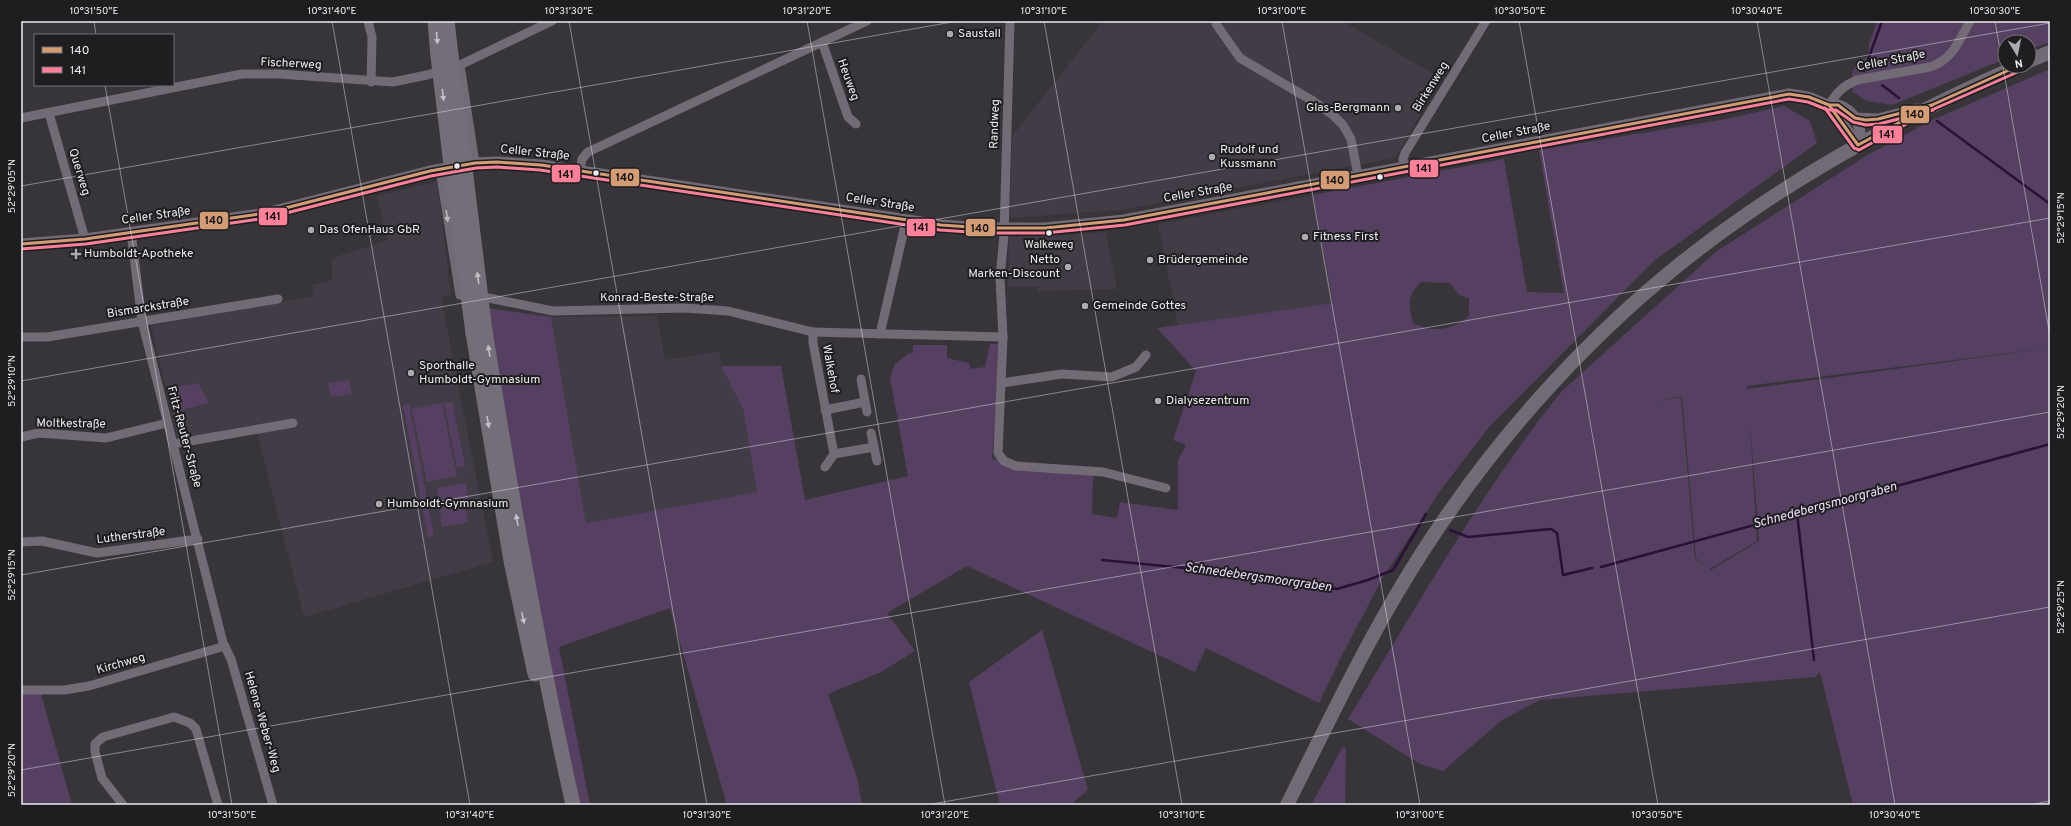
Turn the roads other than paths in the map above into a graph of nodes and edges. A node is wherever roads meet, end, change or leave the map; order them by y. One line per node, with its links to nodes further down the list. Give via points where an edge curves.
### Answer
1 (368, 21): 15 (street, via 372,37)
2 (435, 21): 13 (highway, one-way to 13)
3 (447, 21): 13 (highway)
4 (552, 21): 13 (street, Fischerweg)
5 (867, 21): 10 (street)
6 (1010, 21): 29 (street, Randweg)
7 (1486, 21): 23 (street, Birkenweg)
8 (1970, 21): 16 (street, Celler Straße, via 1949,57 1941,63 1846,84)
9 (1216, 24): 27 (street, via 1240,58 1313,101 1343,125 1351,139)
10 (822, 42): 21 (street, Heuweg, via 848,117); 26 (street, via 588,152 582,159)
11 (2050, 52): 12 (main road)
12 (2037, 58)
13 (450, 59): 15 (street, Fischerweg, via 427,75 392,82); 24 (street); 55 (highway, bridge, via 454,190)
14 (2000, 74): 17 (main road)
15 (371, 82): 18 (street, Fischerweg, via 278,74 242,74)
16 (1829, 105): 20 (street, Celler Straße, via 1838,105); 22 (street); 23 (street, Celler Straße, via 1809,97 1789,94)
17 (1932, 105): 20 (street, via 1878,119); 22 (main road)
18 (49, 113): 19 (street, Fischerweg); 31 (street, Querweg)
19 (21, 118)
20 (1855, 118): 22 (street, via 1862,135)
21 (856, 124)
22 (1858, 145): 63 (main road, via 1750,211 1690,256 1624,312 1525,415 1455,505 1396,595)
23 (1404, 160): 27 (street, Celler Straße)
24 (475, 163): 25 (street, Celler Straße); 26 (street, Celler Straße, via 526,163)
25 (440, 170): 30 (street, Celler Straße, via 266,213); 35 (street, Konrad-Beste-Straße, one-way to 35, via 460,295 469,294 553,311 684,308 728,311)
26 (580, 170): 28 (street, Celler Straße)
27 (1358, 176): 29 (street, Celler Straße, via 1124,220 1070,227)
28 (906, 221): 29 (street, Celler Straße); 36 (street)
29 (1004, 228): 38 (street, via 1000,278)
30 (131, 232): 31 (street, Celler Straße); 34 (street, Fritz-Reuter-Straße)
31 (85, 239): 32 (street, Celler Straße)
32 (21, 244)
33 (278, 299): 34 (street, Bismarckstraße)
34 (142, 321): 37 (street, Bismarckstraße, via 47,337); 44 (street, Fritz-Reuter-Straße)
35 (814, 332): 36 (street, Konrad-Beste-Straße); 42 (street, Walkehof, via 812,343)
36 (880, 334): 38 (street, Konrad-Beste-Straße)
37 (21, 337)
38 (1003, 338): 41 (street)
39 (1146, 355): 41 (street, via 1136,367 1112,377 1062,374)
40 (861, 378): 42 (street, Walkehof, via 866,407)
41 (1002, 383): 52 (street, via 998,453 1004,460 1016,466 1103,472)
42 (825, 410): 49 (street, Walkehof)
43 (293, 422): 47 (street)
44 (167, 423): 46 (street, Moltkestraße, via 106,438 39,433); 47 (street, Fritz-Reuter-Straße)
45 (871, 433): 48 (street)
46 (21, 437)
47 (173, 444): 53 (street, Fritz-Reuter-Straße)
48 (874, 447): 49 (street); 50 (street)
49 (834, 454): 51 (street)
50 (877, 461)
51 (825, 467)
52 (1166, 488)
53 (198, 539): 54 (street, Lutherstraße, via 97,553 42,541); 56 (street, Fritz-Reuter-Straße)
54 (21, 542)
55 (521, 579): 61 (highway, one-way to 61); 62 (highway)
56 (224, 646): 57 (street, Kirchweg, via 89,686 64,690); 60 (street, Helene-Weber-Weg, via 231,659)
57 (21, 690)
58 (123, 805): 59 (street, via 102,778 95,744 103,737 174,717 190,723 196,729)
59 (218, 805)
60 (273, 805)
61 (564, 805)
62 (573, 805)
63 (1287, 805)

